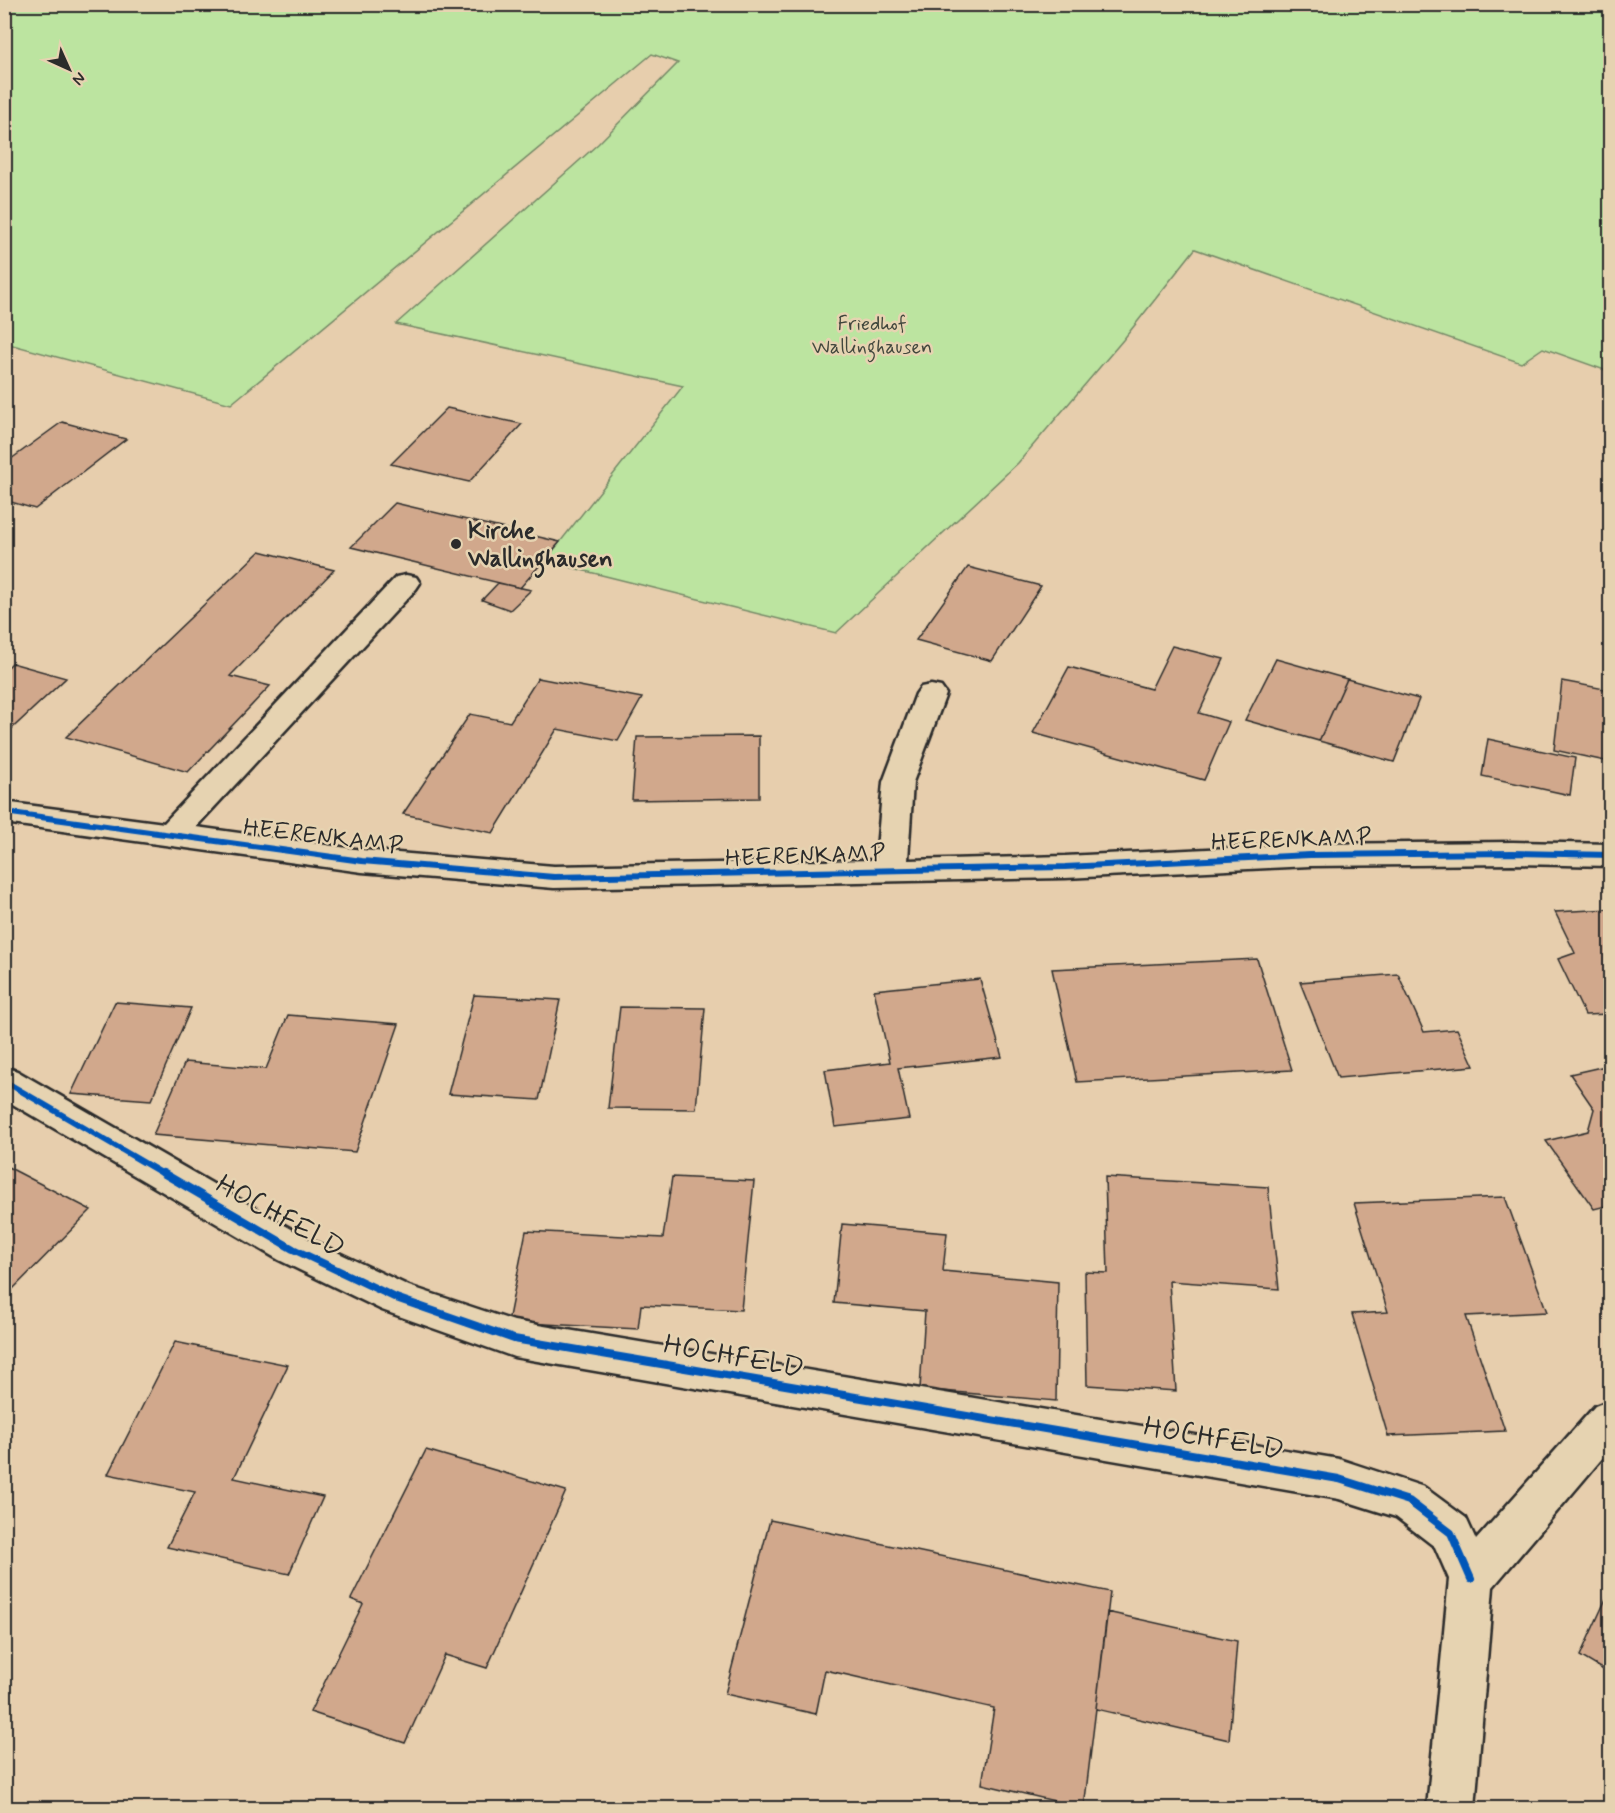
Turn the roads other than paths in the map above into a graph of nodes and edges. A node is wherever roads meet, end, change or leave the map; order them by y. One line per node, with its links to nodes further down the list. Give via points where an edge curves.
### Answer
1 (406, 583): 4 (street)
2 (931, 694): 6 (street, via 898,782)
3 (4, 813): 4 (street, HEERENKAMP)
4 (171, 835): 6 (street, HEERENKAMP, via 362,861 554,877)
5 (1611, 855): 6 (street, HEERENKAMP, via 1310,855 1065,867)
6 (891, 870)
7 (4, 1081): 9 (street, HOCHFELD, via 293,1249 396,1298 514,1339 1339,1479 1409,1501 1450,1533)
8 (1611, 1419): 9 (street)
9 (1471, 1579): 10 (street)
10 (1451, 1809)

